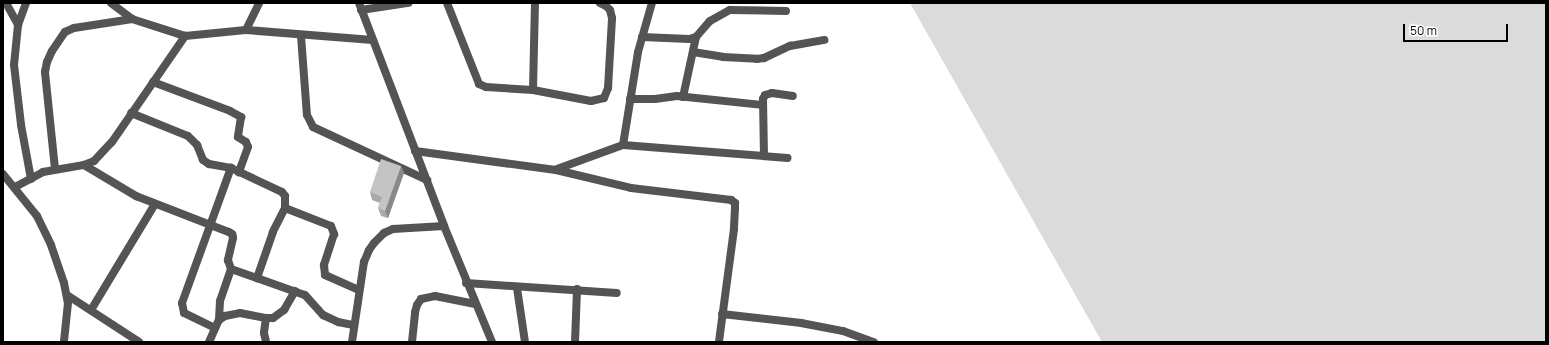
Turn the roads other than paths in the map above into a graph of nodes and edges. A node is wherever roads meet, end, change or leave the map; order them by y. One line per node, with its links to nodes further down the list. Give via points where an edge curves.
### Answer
1 (6, 3): 13 (street)
2 (26, 3): 13 (street)
3 (111, 3): 12 (street)
4 (259, 3): 14 (street)
5 (408, 3): 10 (street)
6 (447, 3): 23 (street, via 479,84 486,87)
7 (535, 3): 23 (street)
8 (600, 3): 23 (street, via 610,10 612,18 608,88 604,98 591,101)
9 (652, 3): 17 (street)
10 (360, 7): 19 (street)
11 (786, 11): 18 (street, via 730,10 710,21)
12 (132, 19): 15 (street); 34 (street, via 74,28 65,32 52,52 45,72)
13 (18, 25): 38 (street, via 14,65)
14 (246, 30): 15 (street); 16 (street)
15 (186, 36): 22 (street)
16 (301, 36): 19 (street); 39 (street, via 307,115 313,127)
17 (642, 37): 18 (street, via 682,40); 26 (street)
18 (696, 37): 21 (street)
19 (373, 40): 30 (street)
20 (824, 40): 21 (street, via 790,46 757,59)
21 (693, 52): 25 (street)
22 (152, 82): 28 (street); 35 (street, via 241,117 238,137 246,142 248,147)
23 (533, 90)
24 (793, 96): 27 (street, via 772,93 765,95)
25 (683, 97): 26 (street); 27 (street)
26 (630, 99): 29 (street)
27 (762, 104): 31 (street)
28 (131, 113): 33 (street, via 104,152 94,161); 35 (street, via 188,136 197,145 203,160 209,164)
29 (623, 145): 31 (street); 36 (street)
30 (416, 151): 36 (street); 39 (street)
31 (764, 156): 32 (street)
32 (787, 158)
33 (84, 165): 34 (street); 41 (street, via 126,191)
34 (55, 169): 38 (street)
35 (235, 170): 42 (street, via 282,192 285,196); 43 (street)
36 (556, 170): 56 (street, via 631,188 725,198 734,203 734,229)
37 (3, 174): 40 (street)
38 (31, 179): 40 (street)
39 (427, 180): 44 (street)
40 (15, 187): 53 (street, via 46,233)
41 (155, 204): 43 (street); 55 (street)
42 (285, 208): 46 (street, via 273,232); 50 (street, via 331,226 334,234 324,265 325,275)
43 (211, 226): 45 (street, via 232,234 228,260); 58 (street, via 190,279 182,308 188,316)
44 (444, 226): 47 (street); 50 (street, via 393,229 384,233 366,255)
45 (231, 269): 46 (street); 58 (street, via 220,300)
46 (257, 278): 51 (street)
47 (466, 283): 48 (street); 54 (street)
48 (518, 288): 49 (street); 67 (street)
49 (577, 289): 52 (street); 68 (street)
50 (358, 290): 59 (street)
51 (294, 291): 57 (street, via 284,310 273,318); 59 (street, via 306,295 323,315)
52 (617, 293)
53 (67, 295): 55 (street); 60 (street, via 68,315)
54 (475, 304): 65 (street, via 435,296 421,299 415,312); 66 (street)
55 (91, 310): 61 (street)
56 (722, 314): 69 (street); 70 (street, via 801,323)
57 (266, 318): 58 (street, via 240,312 225,316); 63 (street)
58 (217, 324): 62 (street)
59 (354, 325): 64 (street)
60 (64, 342)
61 (139, 342)
62 (208, 342)
63 (266, 342)
64 (352, 342)
65 (412, 342)
66 (492, 342)
67 (525, 342)
68 (575, 342)
69 (720, 342)
70 (874, 342)

